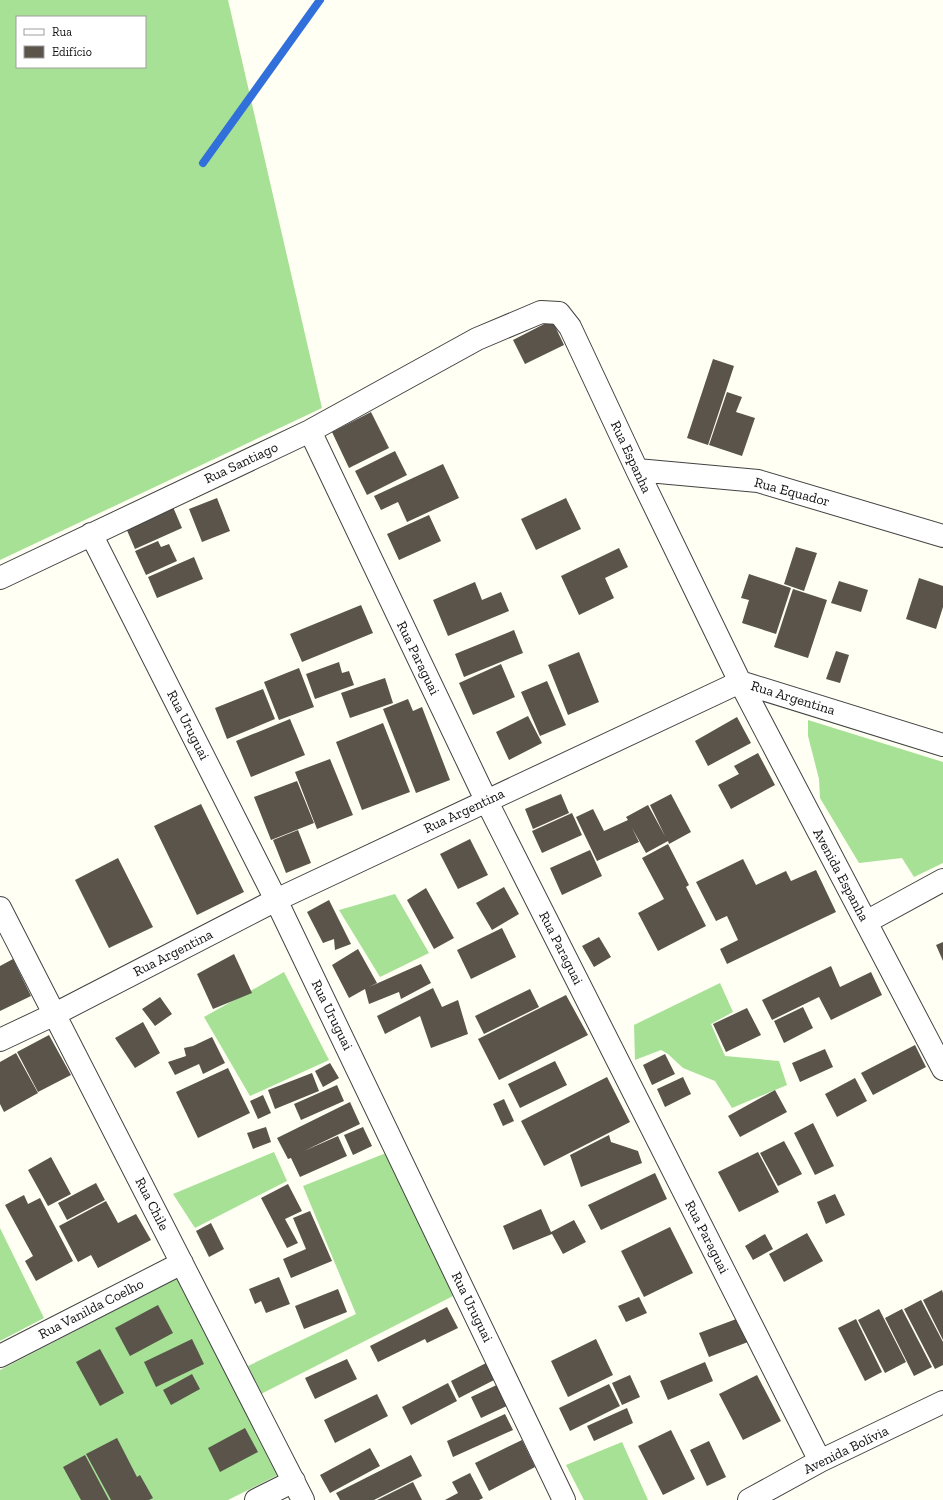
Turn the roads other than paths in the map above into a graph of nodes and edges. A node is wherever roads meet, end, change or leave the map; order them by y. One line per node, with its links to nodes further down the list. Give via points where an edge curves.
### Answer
1 (477, 339): 2 (street, Rua Santiago); 3 (street, Rua Espanha, via 541,312 559,312 570,327)
2 (310, 431): 4 (street, Rua Santiago); 9 (street, Rua Paraguai)
3 (636, 470): 5 (street, Rua Equador, via 758,481); 7 (street, Rua Espanha)
4 (91, 534): 6 (street, Rua Santiago); 11 (street, Rua Uruguai)
5 (943, 536)
6 (0, 578)
7 (740, 682): 8 (street, Rua Argentina); 9 (street, Rua Argentina); 13 (street, Avenida Espanha)
8 (943, 745)
9 (486, 800): 11 (street, Rua Argentina); 20 (street, Rua Paraguai)
10 (943, 880): 13 (street)
11 (276, 900): 14 (street, Rua Argentina); 24 (street, Rua Uruguai)
12 (0, 908): 14 (street, Rua Chile)
13 (866, 922): 16 (street, Avenida Espanha)
14 (55, 1014): 15 (street, Rua Argentina); 17 (street, Rua Chile)
15 (0, 1040)
16 (943, 1069)
17 (182, 1263): 18 (street, Rua Vanilda Coelho); 21 (street, Rua Chile)
18 (0, 1356)
19 (943, 1402): 20 (street, Avenida Bolívia)
20 (820, 1461): 22 (street, Avenida Bolívia)
21 (298, 1491): 23 (street)
22 (761, 1497)
23 (256, 1500)
24 (564, 1500)

